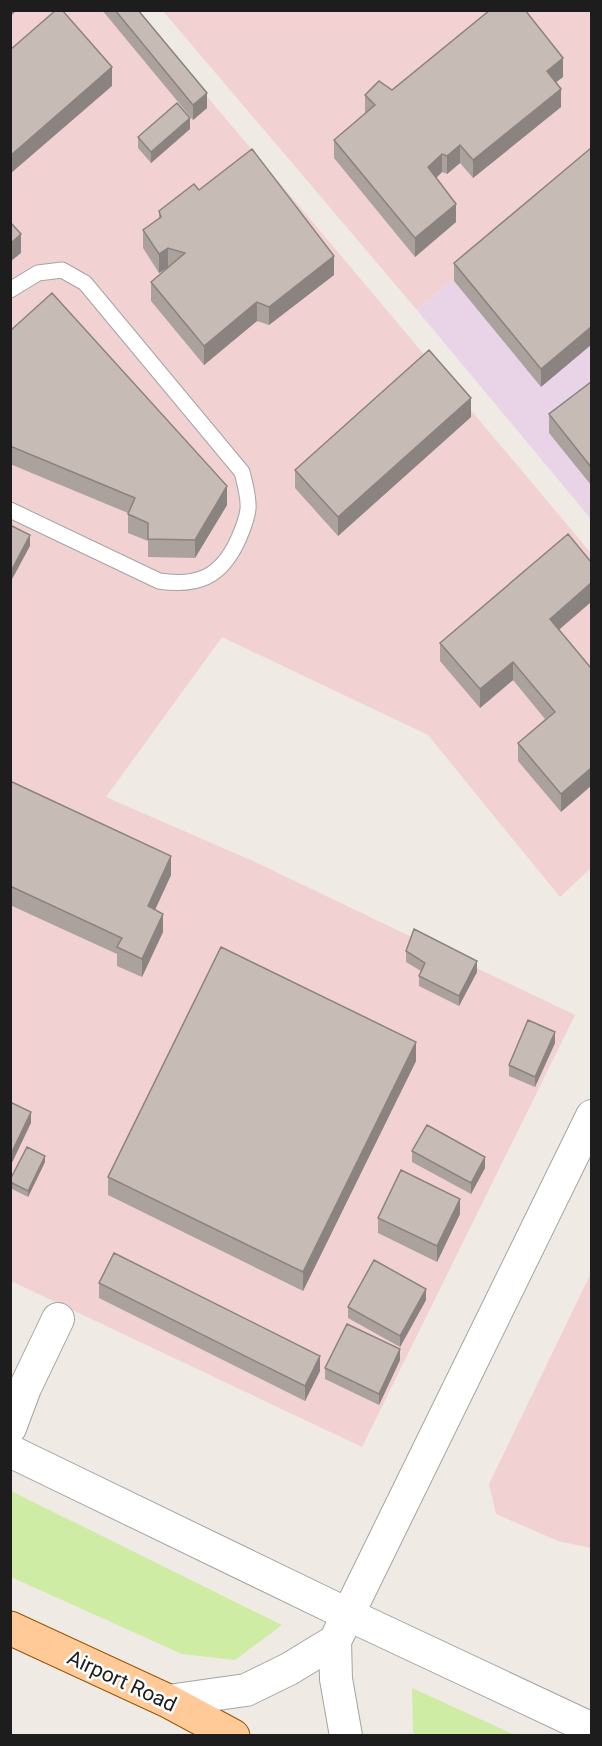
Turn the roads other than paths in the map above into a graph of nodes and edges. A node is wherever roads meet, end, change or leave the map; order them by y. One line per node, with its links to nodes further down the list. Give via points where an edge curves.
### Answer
1 (10, 290): 2 (lane, via 38,273 62,270 85,283 242,472 248,510 231,555 217,571 200,580 179,584 159,581)
2 (10, 510)
3 (591, 1116): 8 (street)
4 (58, 1319): 5 (street)
5 (10, 1428)
6 (10, 1450): 8 (street)
7 (10, 1628): 9 (main road, Airport Road)
8 (342, 1628): 9 (street, via 289,1669 246,1690); 10 (street); 12 (street, via 336,1679)
9 (168, 1701): 11 (main road, Airport Road)
10 (591, 1729)
11 (233, 1736)
12 (346, 1736)

